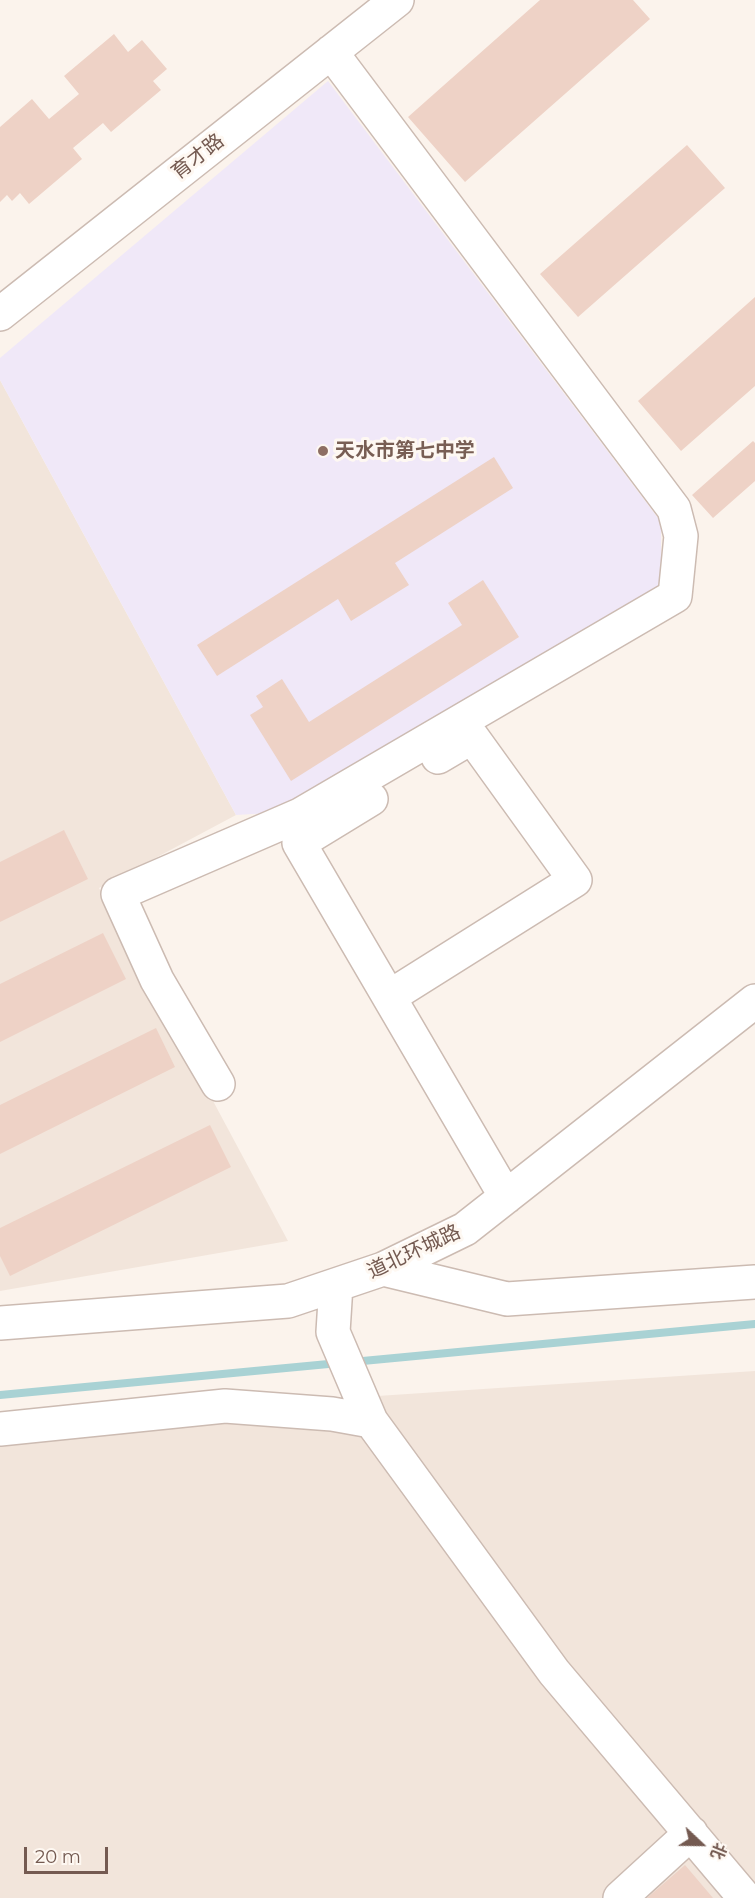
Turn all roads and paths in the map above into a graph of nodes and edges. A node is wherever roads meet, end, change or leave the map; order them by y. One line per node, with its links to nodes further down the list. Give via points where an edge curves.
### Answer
1 (397, 0): 2 (street, 育才路)
2 (331, 52): 3 (street, 育才路); 6 (street, via 674,509 681,536 675,596 300,815 118,894 157,981)
3 (0, 314)
4 (389, 997): 4 (street, via 299,843 472,737 575,880); 7 (street)
5 (755, 1001): 7 (street, 道北环城路)
6 (218, 1084)
7 (506, 1197): 8 (street, 道北环城路, via 465,1229)
8 (383, 1269): 9 (street, via 507,1299); 10 (street, 道北环城路)
9 (755, 1282)
10 (336, 1286): 11 (street, 道北环城路, via 288,1301); 12 (street, via 333,1332)
11 (0, 1323)
12 (367, 1412): 13 (street, via 332,1414 225,1406); 14 (street, via 555,1672)
13 (0, 1429)
14 (691, 1833): 15 (street); 16 (street)
15 (627, 1895)
16 (745, 1898)

